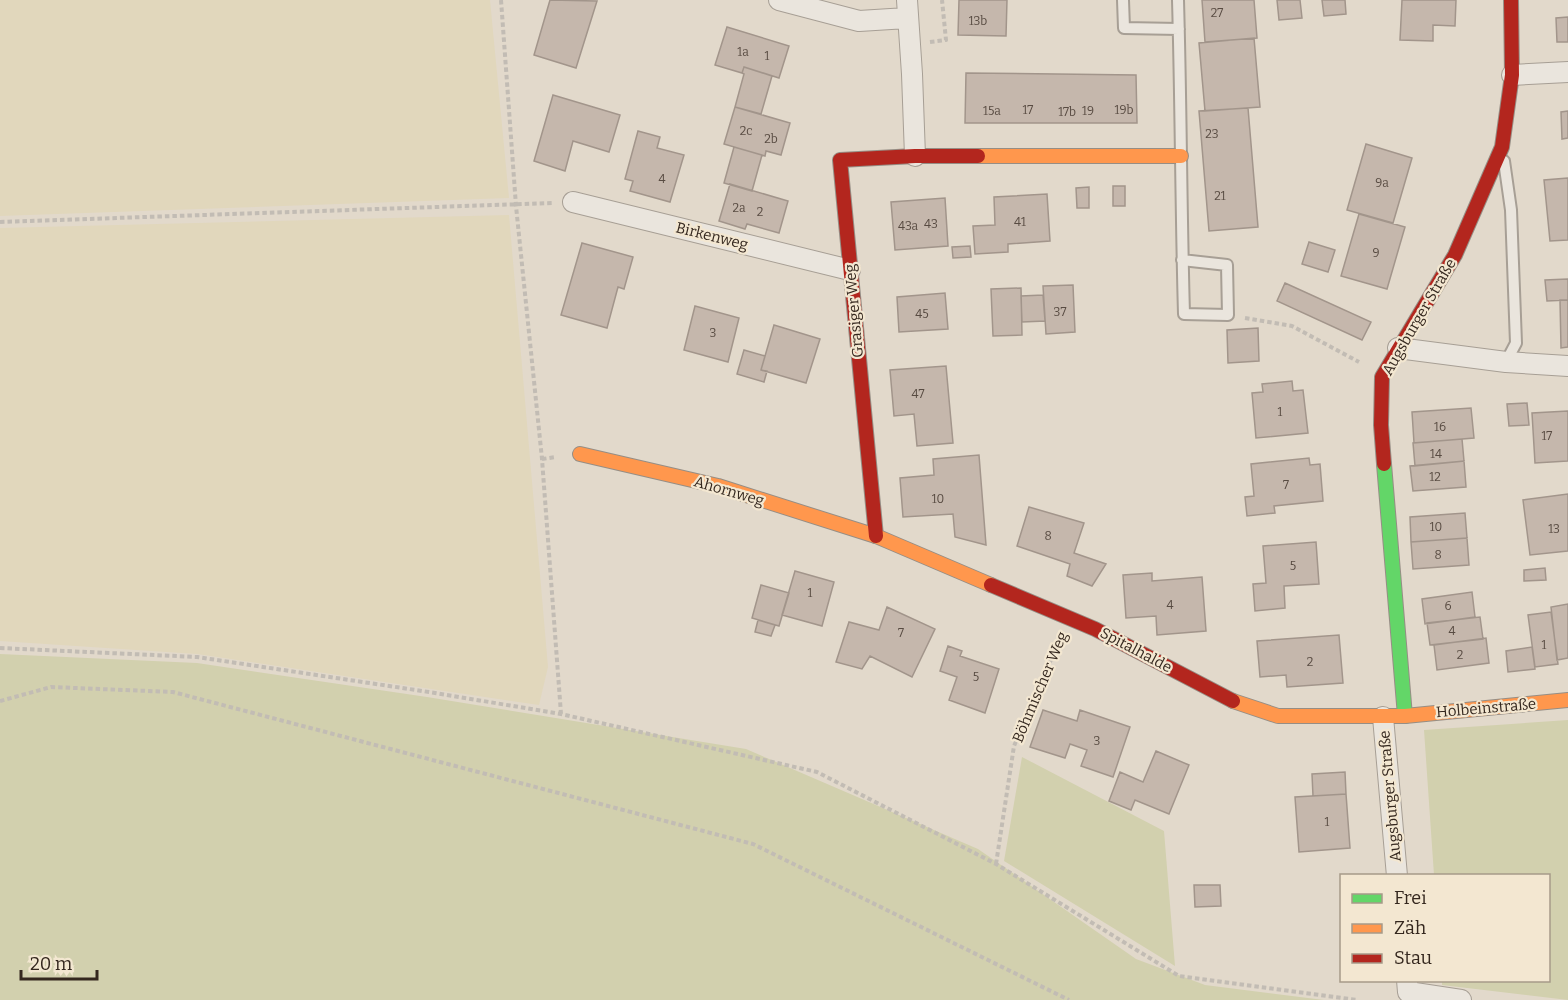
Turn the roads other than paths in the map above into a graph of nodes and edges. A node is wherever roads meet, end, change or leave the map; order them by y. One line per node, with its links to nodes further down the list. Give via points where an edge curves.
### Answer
1 (779, 0): 5 (street, via 859,21)
2 (1123, 0): 6 (lane, via 1124,28)
3 (1178, 0): 6 (lane)
4 (1511, 0): 8 (street, Augsburger Straße)
5 (907, 9): 10 (street)
6 (1179, 29): 11 (lane)
7 (1568, 72): 8 (street)
8 (1512, 75): 9 (street, Augsburger Straße)
9 (1502, 147): 15 (street, Augsburger Straße, via 1455,255); 16 (lane, via 1510,210 1516,343)
10 (915, 156): 11 (street, Grasiger Weg); 14 (street, Grasiger Weg, via 840,160)
11 (1181, 156): 13 (lane)
12 (573, 202): 14 (street, Birkenweg)
13 (1182, 260): 13 (lane, via 1184,314 1228,315 1227,265)
14 (850, 270): 19 (street, Grasiger Weg)
15 (1398, 348): 16 (street); 21 (street, Augsburger Straße, via 1382,377 1381,425)
16 (1506, 362): 17 (street)
17 (1568, 366)
18 (580, 454): 19 (street, Ahornweg, via 718,486)
19 (876, 536): 22 (street, Spitalhalde, via 1095,629 1234,702 1278,716)
20 (1568, 700): 21 (street, Holbeinstraße)
21 (1405, 716): 22 (street, Spitalhalde)
22 (1383, 717): 23 (street, Augsburger Straße)
23 (1397, 874)
24 (1407, 986): 25 (street)
25 (1461, 1000)

